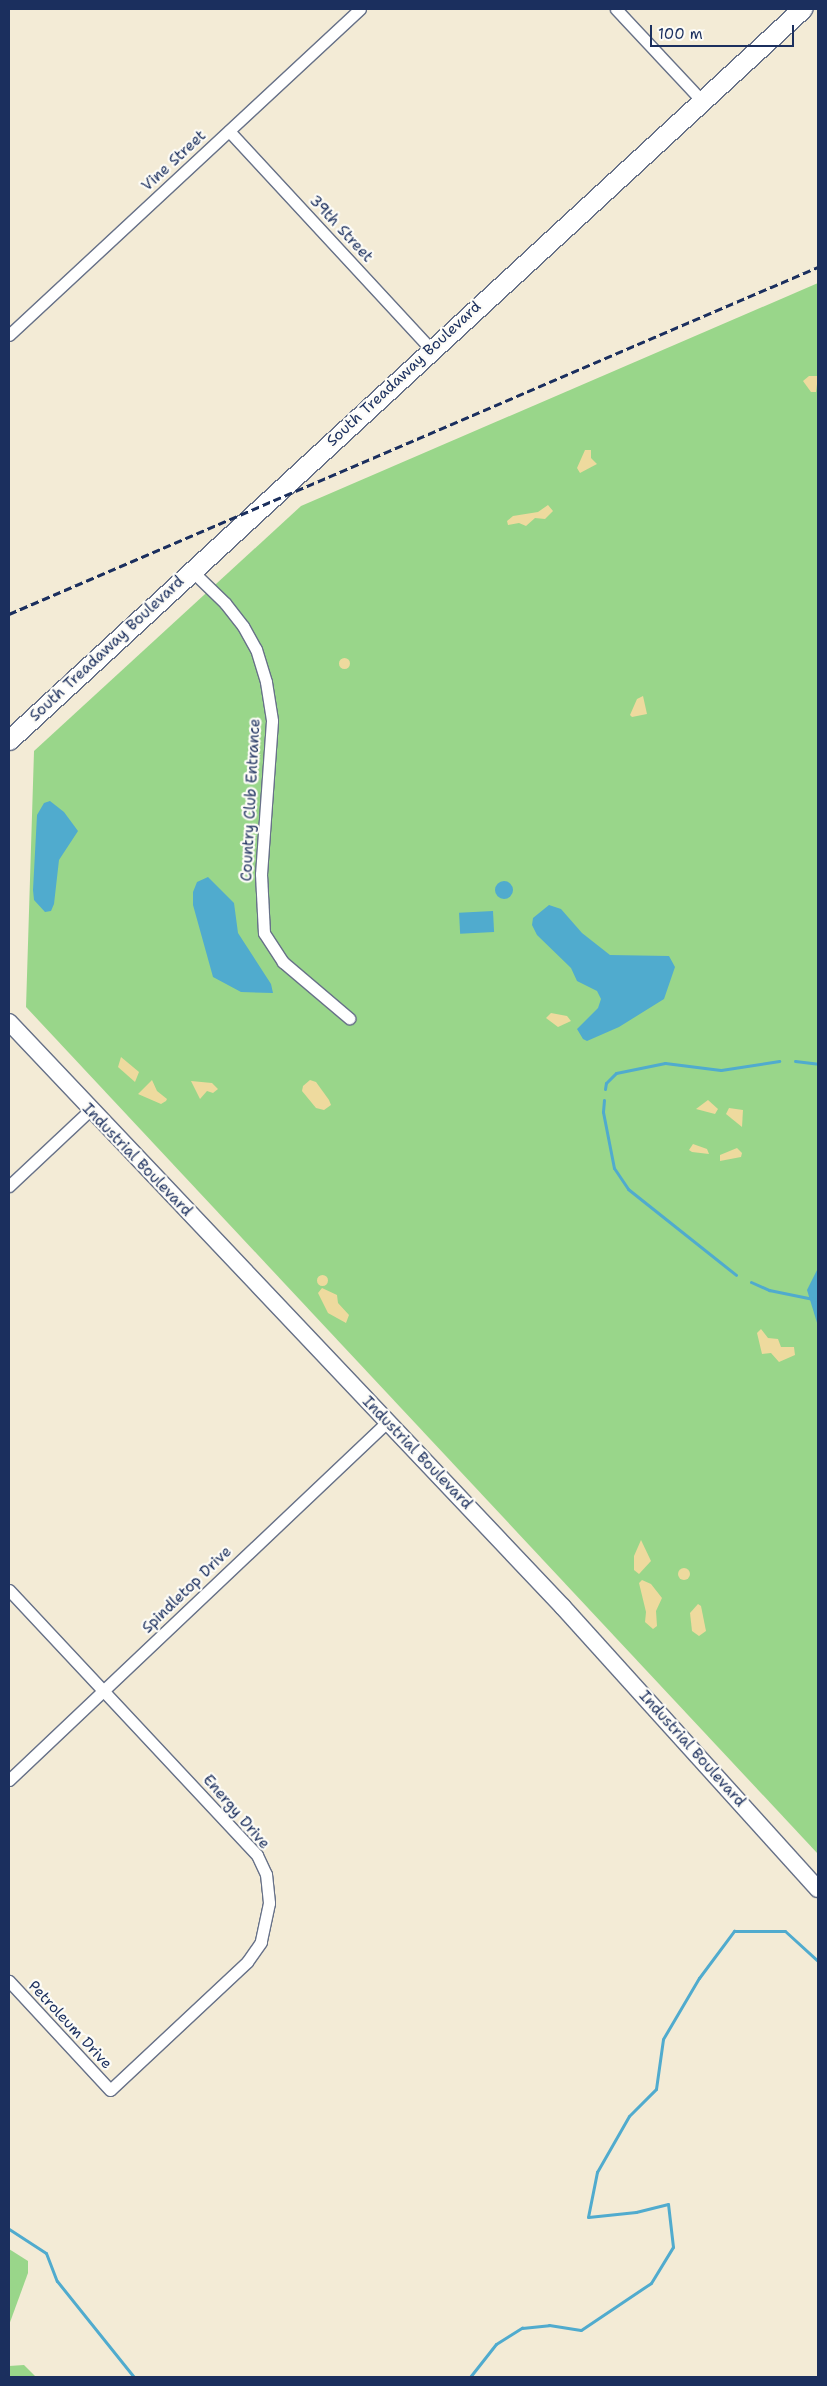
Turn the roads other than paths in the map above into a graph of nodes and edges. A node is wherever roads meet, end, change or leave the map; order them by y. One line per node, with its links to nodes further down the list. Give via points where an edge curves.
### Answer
1 (360, 9): 5 (street, Vine Street)
2 (616, 9): 4 (street)
3 (802, 9): 4 (main road, South Treadaway Boulevard)
4 (703, 102): 7 (main road, South Treadaway Boulevard)
5 (229, 131): 6 (street, Vine Street); 7 (street, 39th Street)
6 (9, 335)
7 (430, 348): 8 (main road, South Treadaway Boulevard)
8 (192, 571): 9 (main road, South Treadaway Boulevard); 10 (street, Country Club Entrance, via 243,626 256,649 266,682 272,722 261,874 264,933 283,962)
9 (9, 740)
10 (350, 1018)
11 (9, 1022): 12 (main road, Industrial Boulevard)
12 (89, 1111): 13 (street); 14 (main road, Industrial Boulevard)
13 (9, 1186)
14 (387, 1422): 16 (street, Spindletop Drive); 18 (main road, Industrial Boulevard, via 563,1607)
15 (9, 1590): 16 (street, Energy Drive)
16 (104, 1691): 17 (street, Spindletop Drive); 20 (street, Energy Drive, via 257,1855 266,1874 269,1903 261,1942 247,1962)
17 (9, 1780)
18 (818, 1889)
19 (9, 1981): 20 (street, Petroleum Drive)
20 (110, 2090)

